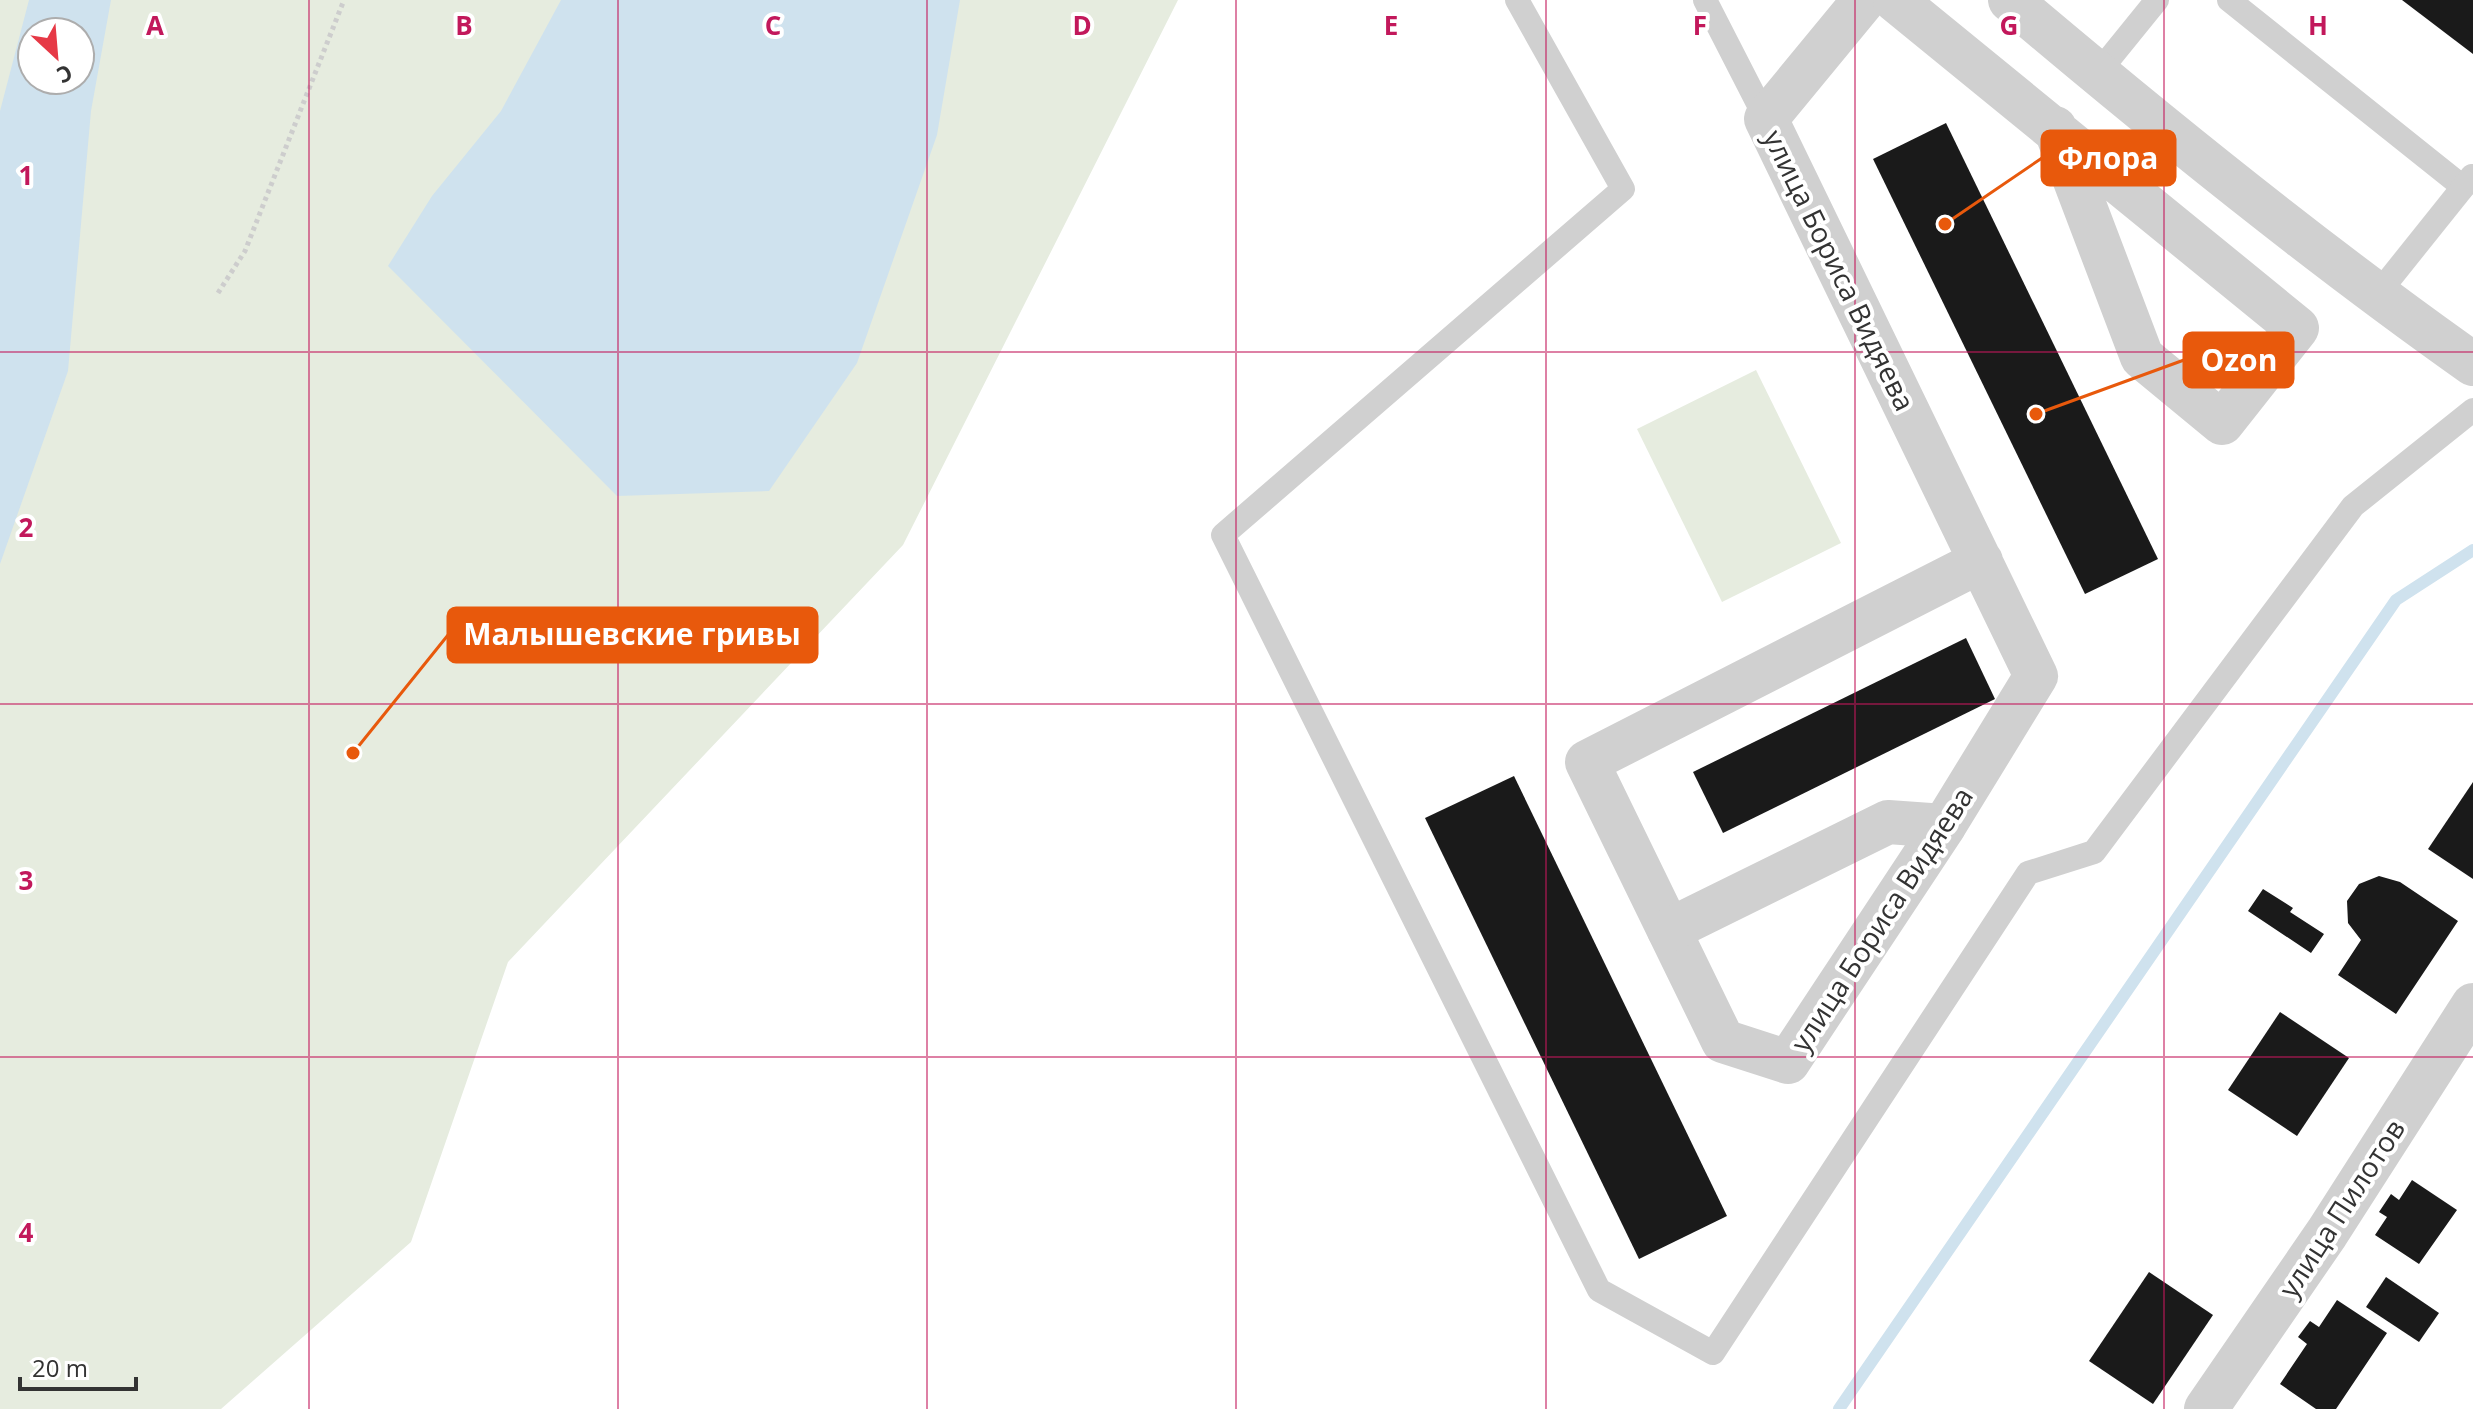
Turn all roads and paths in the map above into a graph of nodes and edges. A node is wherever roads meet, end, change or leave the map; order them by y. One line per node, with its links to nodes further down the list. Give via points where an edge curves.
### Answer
1 (344, 0): 13 (path, via 245,251)
2 (1517, 0): 16 (lane, via 1623,189 1223,535 1599,1290 1713,1353 2028,873 2094,852 2353,506)
3 (1705, 0): 10 (lane)
4 (1864, 0): 10 (street, улица Бориса Видяева)
5 (1895, 0): 11 (street)
6 (2010, 0): 9 (street)
7 (2157, 0): 9 (lane)
8 (2229, 0): 12 (lane)
9 (2097, 74): 14 (street)
10 (1766, 119): 17 (street, улица Бориса Видяева)
11 (2055, 128): 11 (street, via 2297,328 2222,423 2142,357)
12 (2468, 181): 14 (lane)
13 (218, 293)
14 (2376, 296): 15 (street)
15 (2473, 364)
16 (2473, 410)
17 (1981, 561): 18 (street, улица Бориса Видяева, via 2036,676); 19 (street, улица Бориса Видяева, via 1587,762)
18 (1944, 826): 19 (street, via 1888,822); 19 (street, улица Бориса Видяева, via 1788,1062 1723,1041)
19 (1669, 930)
20 (2473, 1005): 21 (street, улица Пилотов)
21 (2206, 1409)

